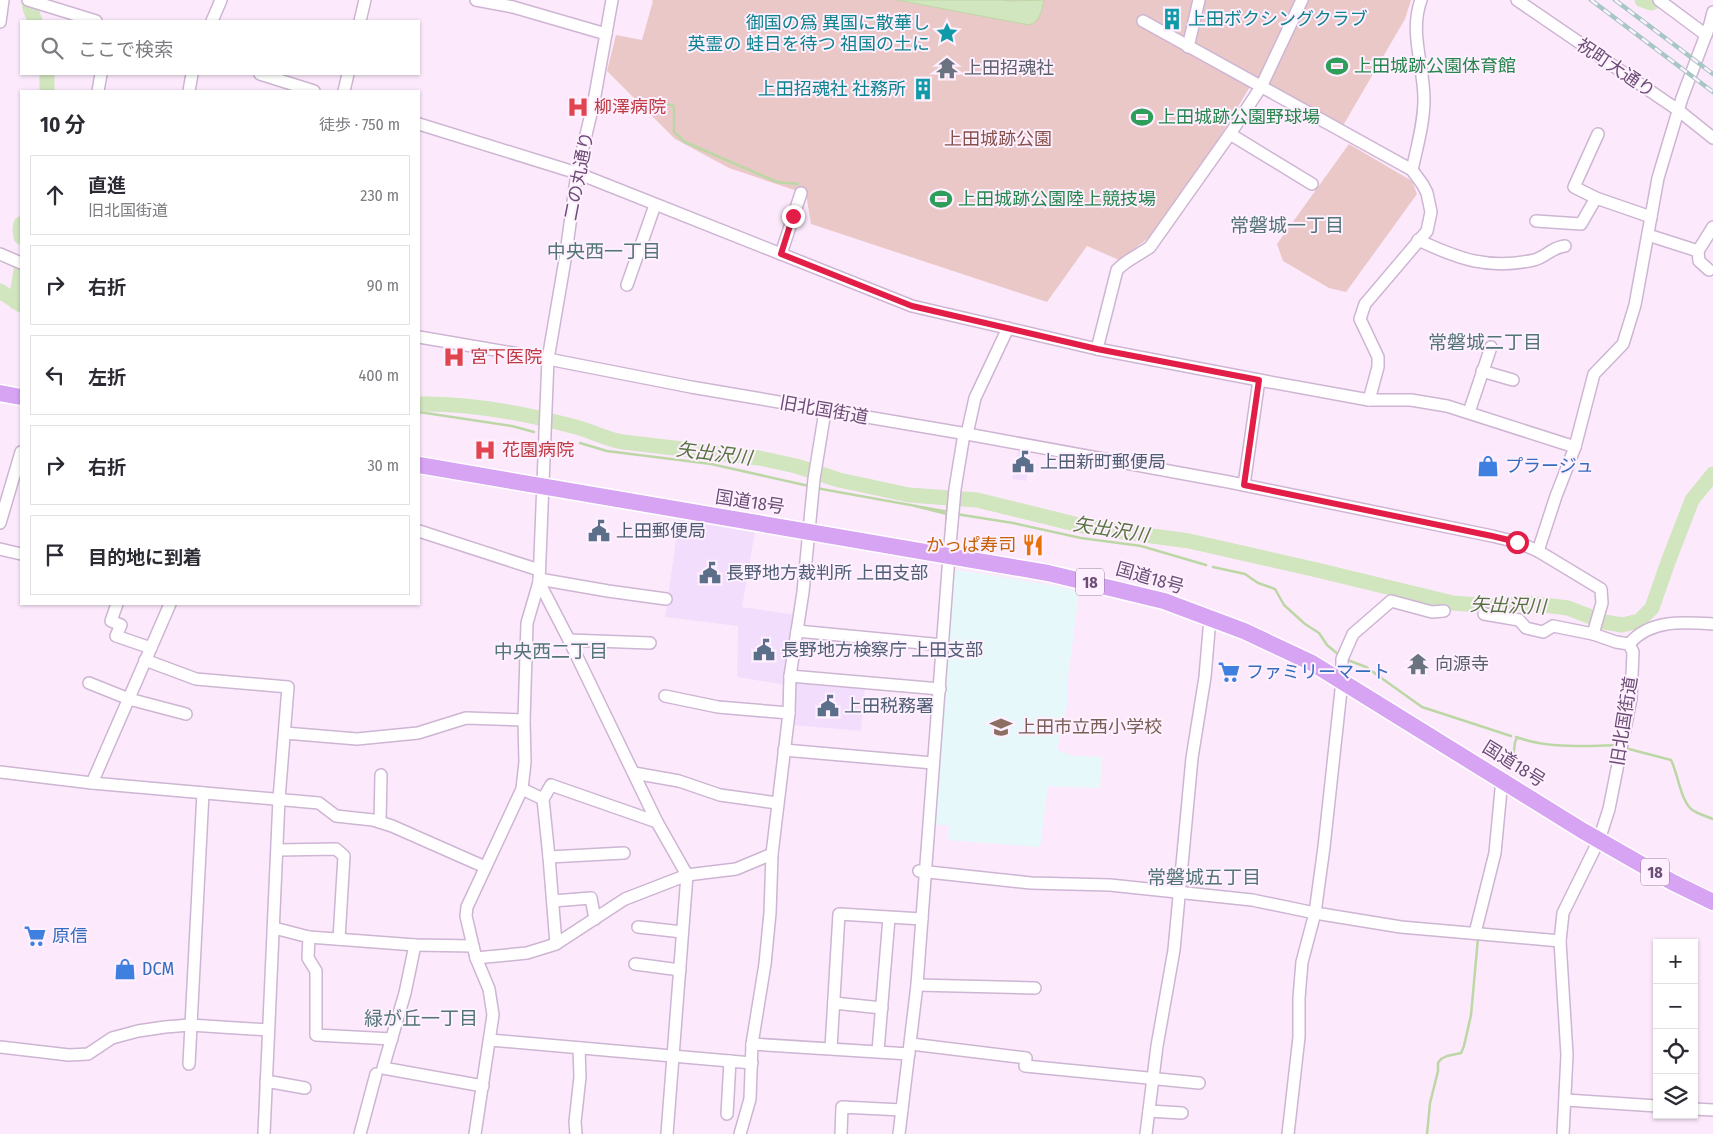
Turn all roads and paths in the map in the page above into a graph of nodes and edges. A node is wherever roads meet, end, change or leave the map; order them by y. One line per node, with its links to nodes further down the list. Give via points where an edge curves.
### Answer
1 (3, 0): 18 (street)
2 (221, 0): 15 (street)
3 (365, 0): 16 (street)
4 (476, 0): 12 (street)
5 (612, 0): 19 (street, 二の丸通り)
6 (1199, 0): 21 (street)
7 (1302, 0): 26 (street)
8 (1421, 0): 36 (street, via 1415,23 1424,98)
9 (1517, 0): 31 (street, 祝町大通り)
10 (1661, 1): 20 (street)
11 (38, 2): 14 (street)
12 (514, 3): 19 (street)
13 (1713, 12): 20 (street)
14 (93, 20)
15 (212, 20)
16 (360, 20)
17 (1143, 21): 21 (street)
18 (0, 22)
19 (606, 34): 37 (street, 二の丸通り)
20 (1706, 35): 31 (street)
21 (1188, 46): 26 (street)
22 (101, 75): 27 (street)
23 (192, 75): 28 (street)
24 (263, 75): 29 (street)
25 (348, 75): 30 (street)
26 (1261, 87): 33 (street); 36 (street)
27 (98, 90)
28 (189, 90)
29 (311, 90)
30 (344, 90)
31 (1678, 110): 35 (street, 祝町大通り); 42 (street, via 1658,178)
32 (420, 124): 37 (street)
33 (1230, 134): 38 (street); 57 (street, via 1150,247 1117,270)
34 (1598, 134): 40 (street, via 1574,187)
35 (1713, 138)
36 (1412, 170): 46 (street, via 1424,185 1431,212 1427,231)
37 (577, 174): 41 (street); 58 (street, 二の丸通り)
38 (1312, 184)
39 (801, 193): 50 (street)
40 (1596, 198): 42 (street); 43 (street, via 1581,224)
41 (655, 205): 50 (street); 53 (street)
42 (1651, 217): 45 (street)
43 (1536, 221)
44 (1713, 227): 48 (street)
45 (1648, 235): 48 (street); 68 (street, via 1635,305 1623,344 1594,374)
46 (1418, 240): 47 (street, via 1474,262 1506,264 1536,260 1556,247); 64 (street, via 1365,304 1362,312 1360,319 1378,357)
47 (1565, 246)
48 (1698, 252): 52 (street, via 1699,261)
49 (0, 254): 51 (street)
50 (781, 254): 54 (street, via 912,306)
51 (20, 262)
52 (1709, 270)
53 (626, 285)
54 (1008, 328): 57 (street); 67 (street, via 975,398)
55 (420, 337): 58 (street, 旧北国街道)
56 (1491, 347): 59 (street)
57 (1097, 349): 60 (street)
58 (548, 359): 65 (street, 旧北国街道); 72 (street, 二の丸通り)
59 (1482, 371): 61 (street); 66 (street)
60 (1259, 380): 64 (street); 71 (street)
61 (1513, 380)
62 (0, 393): 63 (highway)
63 (20, 397)
64 (1369, 400): 66 (street, via 1410,400)
65 (826, 411): 67 (street, 旧北国街道); 75 (street)
66 (1468, 412): 68 (street)
67 (965, 434): 71 (street, 旧北国街道); 79 (street, via 955,489)
68 (1574, 447): 77 (street)
69 (20, 455): 73 (street)
70 (420, 465): 72 (highway, 国道18号 / 18)
71 (1244, 485): 77 (street, via 1492,536)
72 (542, 486): 75 (highway, 国道18号 / 18); 80 (street)
73 (0, 523)
74 (420, 531): 80 (street)
75 (807, 532): 79 (highway, 国道18号 / 18); 88 (street)
76 (0, 549): 78 (street)
77 (1538, 551): 89 (street, via 1601,589 1603,596)
78 (20, 554)
79 (949, 556): 86 (highway, 国道18号 / 18, via 1078,579); 93 (street)
80 (539, 577): 81 (street); 90 (street); 104 (street, via 527,623)
81 (666, 599)
82 (117, 605): 94 (street, via 111,621 121,624 116,636)
83 (170, 605): 94 (street)
84 (1444, 611): 97 (street, via 1432,612 1391,601 1353,634 1342,659)
85 (1484, 614): 89 (street, via 1520,620 1526,628 1543,632 1553,626)
86 (1210, 618): 97 (highway, 国道18号 / 18, via 1312,662); 128 (street, via 1205,677 1192,758)
87 (1713, 624): 92 (street, via 1671,622 1648,630)
88 (797, 631): 93 (street); 96 (street)
89 (1594, 631): 92 (street)
90 (569, 640): 91 (street); 109 (street)
91 (650, 643)
92 (1629, 644): 120 (street, 旧北国街道, via 1633,652 1631,699 1609,809)
93 (943, 645): 99 (street)
94 (151, 648): 95 (street)
95 (145, 660): 101 (street); 105 (street, via 196,680 288,687)
96 (790, 676): 99 (street); 102 (street)
97 (1342, 681): 111 (highway, 国道18号 / 18); 131 (street)
98 (89, 683): 101 (street)
99 (940, 689): 107 (street)
100 (664, 696): 102 (street, via 718,707)
101 (129, 699): 103 (street); 112 (street)
102 (789, 713): 106 (street)
103 (186, 714)
104 (524, 720): 105 (street, via 466,718 418,733 356,739); 113 (street)
105 (285, 733): 115 (street)
106 (784, 750): 107 (street); 117 (street)
107 (933, 763): 126 (street)
108 (0, 772): 112 (street)
109 (634, 773): 117 (street, via 679,780 720,795); 119 (street)
110 (381, 775): 118 (street)
111 (1502, 779): 120 (highway, 国道18号 / 18); 138 (street, via 1495,853)
112 (92, 783): 114 (street)
113 (522, 789): 116 (street); 125 (street)
114 (203, 793): 115 (street); 151 (street)
115 (279, 799): 118 (street, via 319,803 336,816); 121 (street)
116 (543, 799): 119 (street, via 551,785); 124 (street)
117 (777, 803): 123 (street)
118 (380, 822): 125 (street)
119 (657, 822): 127 (street)
120 (1599, 840): 130 (highway, 国道18号 / 18); 141 (street, 旧北国街道, via 1563,913)
121 (278, 850): 136 (street); 140 (street, via 336,848 344,856)
122 (624, 853): 124 (street)
123 (772, 854): 127 (street, via 736,868); 155 (street, via 767,947)
124 (550, 857): 129 (street)
125 (485, 867): 144 (street, via 467,907 466,916)
126 (922, 872): 128 (street); 134 (street)
127 (686, 875): 133 (street, via 625,899); 137 (street)
128 (1180, 893): 131 (street, via 1252,900); 166 (street)
129 (553, 901): 133 (street, via 591,898); 142 (street)
130 (1713, 902)
131 (1315, 912): 138 (street, via 1410,928); 188 (street, via 1302,962 1299,1037)
132 (889, 918): 134 (street); 149 (street, via 839,914); 150 (street)
133 (594, 919): 142 (street)
134 (922, 919): 147 (street)
135 (638, 926): 137 (street)
136 (274, 928): 139 (street); 152 (street)
137 (682, 932): 146 (street)
138 (1474, 933): 141 (street)
139 (309, 936): 140 (street); 153 (street, via 308,958 316,971 316,1035)
140 (339, 939): 143 (street)
141 (1560, 941): 171 (street, 旧北国街道, via 1567,1055)
142 (556, 944): 144 (street, via 528,953)
143 (415, 945): 144 (street); 153 (street)
144 (475, 952): 154 (street, via 490,989 493,1015)
145 (635, 964): 146 (street)
146 (680, 970): 161 (street)
147 (917, 985): 148 (street); 159 (street)
148 (1034, 988)
149 (834, 1003): 150 (street); 158 (street)
150 (882, 1008): 160 (street)
151 (190, 1026): 152 (street); 156 (street, via 112,1038 88,1054); 164 (street)
152 (268, 1030): 167 (street)
153 (392, 1039): 169 (street, via 383,1068)
154 (490, 1040): 157 (street); 169 (street)
155 (752, 1044): 158 (street); 163 (street)
156 (0, 1048)
157 (579, 1048): 161 (street); 182 (street)
158 (831, 1048): 160 (street)
159 (910, 1049): 160 (street); 166 (street, via 1026,1058 1025,1066); 174 (street)
160 (878, 1051)
161 (674, 1056): 162 (street); 183 (street)
162 (730, 1061): 163 (street); 178 (street)
163 (752, 1063): 184 (street, via 750,1099)
164 (189, 1064)
165 (376, 1074): 180 (street)
166 (1154, 1080): 168 (street); 176 (street)
167 (266, 1081): 170 (street); 179 (street)
168 (1199, 1083)
169 (483, 1086): 181 (street)
170 (305, 1088)
171 (1566, 1100): 172 (street); 189 (street, 旧北国街道)
172 (1653, 1106)
173 (1698, 1108): 175 (street)
174 (902, 1110): 185 (street, via 842,1107); 186 (street)
175 (1713, 1110)
176 (1149, 1111): 177 (street); 187 (street)
177 (1182, 1113)
178 (727, 1114)
179 (264, 1134)
180 (360, 1134)
181 (475, 1134)
182 (576, 1134)
183 (667, 1134)
184 (740, 1134)
185 (841, 1134)
186 (899, 1134)
187 (1146, 1134)
188 (1288, 1134)
189 (1563, 1134)

